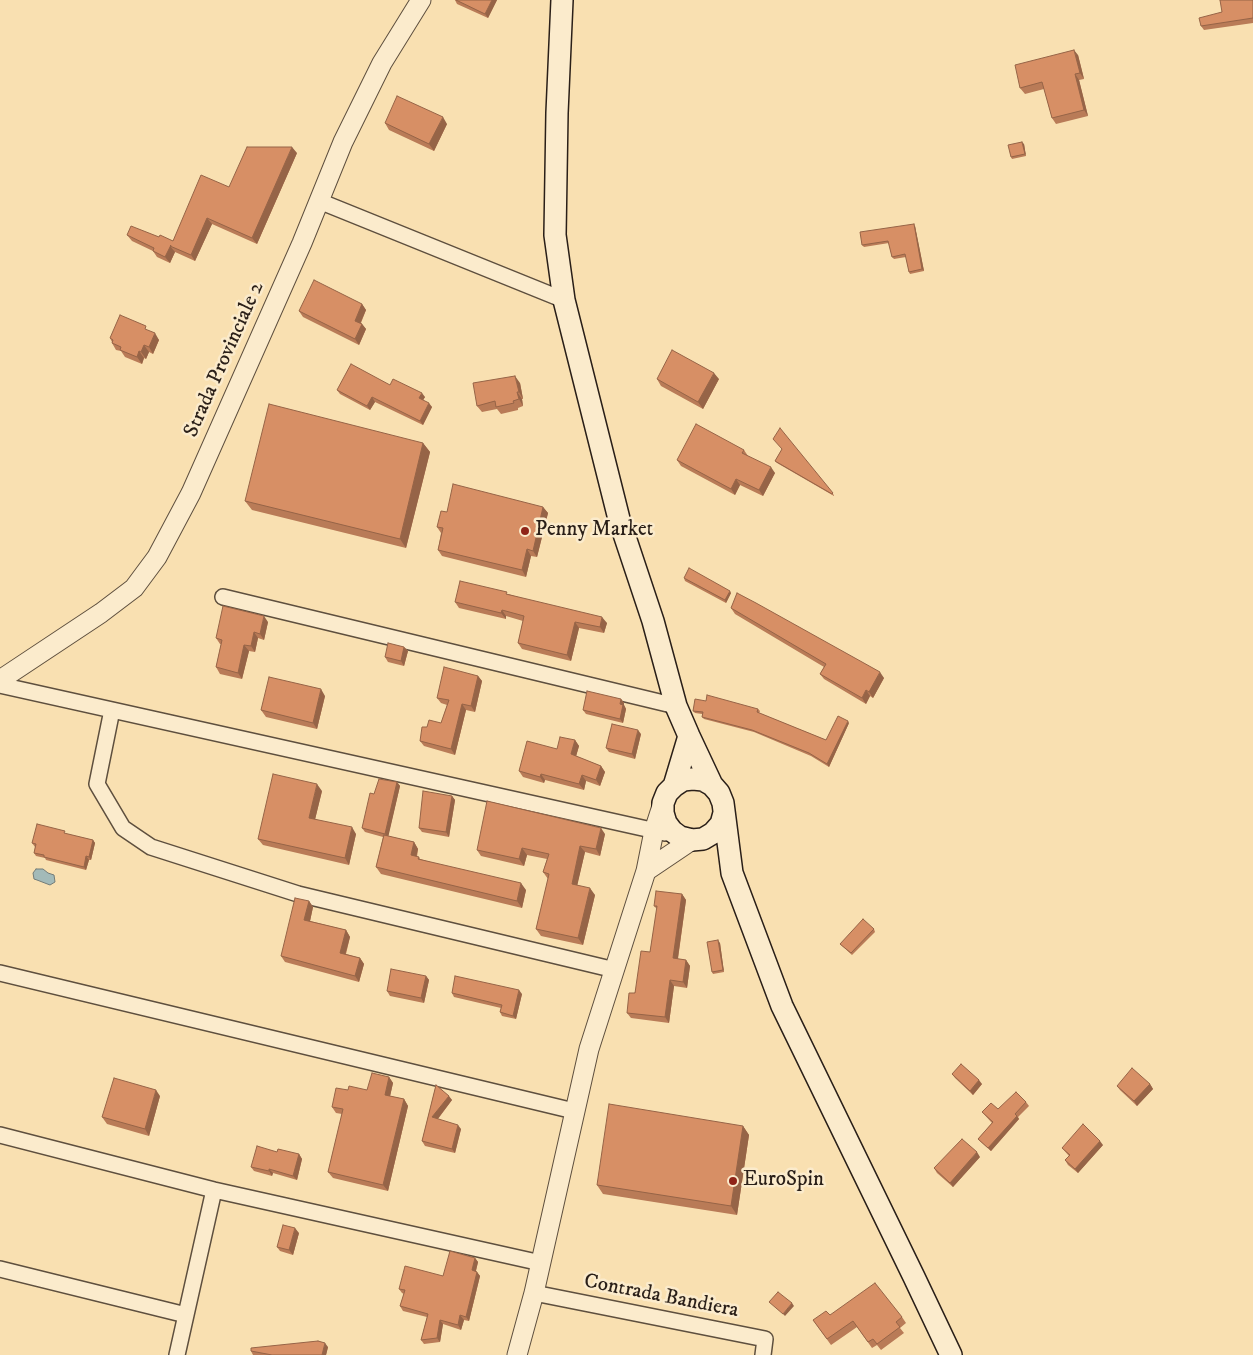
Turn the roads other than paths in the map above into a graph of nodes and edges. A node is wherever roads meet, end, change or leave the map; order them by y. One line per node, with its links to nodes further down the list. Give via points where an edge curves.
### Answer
1 (421, 0): 5 (street, Strada Provinciale 2, via 382,63 343,142)
2 (555, 0): 4 (main road)
3 (562, 0): 4 (main road)
4 (561, 27): 6 (main road, via 555,235)
5 (319, 201): 6 (street); 8 (street, Strada Provinciale 2, via 191,494 157,557 134,588)
6 (564, 300): 10 (main road, via 619,520 653,621)
7 (223, 597): 10 (street)
8 (0, 680)
9 (0, 684): 11 (street)
10 (676, 706): 12 (main road)
11 (112, 710): 16 (street); 20 (street, via 97,784 123,828 151,847 298,894)
12 (689, 736): 13 (main road); 14 (main road)
13 (712, 785): 14 (main road, via 704,780 683,780); 15 (main road, via 724,802)
14 (669, 794): 16 (street); 17 (main road, via 663,813 666,823 672,831)
15 (724, 813): 17 (main road, via 717,828); 19 (main road)
16 (654, 831): 17 (street); 18 (street)
17 (691, 838): 18 (street); 19 (main road)
18 (646, 871): 20 (street)
19 (732, 873): 32 (main road, via 782,1006)
20 (614, 970): 22 (street)
21 (0, 973): 22 (street)
22 (574, 1111): 25 (street)
23 (0, 1135): 24 (street)
24 (214, 1190): 25 (street); 28 (street)
25 (541, 1263): 27 (street)
26 (0, 1269): 28 (street)
27 (534, 1293): 30 (street); 31 (street, Contrada Bandiera, via 765,1340)
28 (186, 1315): 29 (street)
29 (177, 1355)
30 (517, 1355)
31 (763, 1355)
32 (951, 1355)

